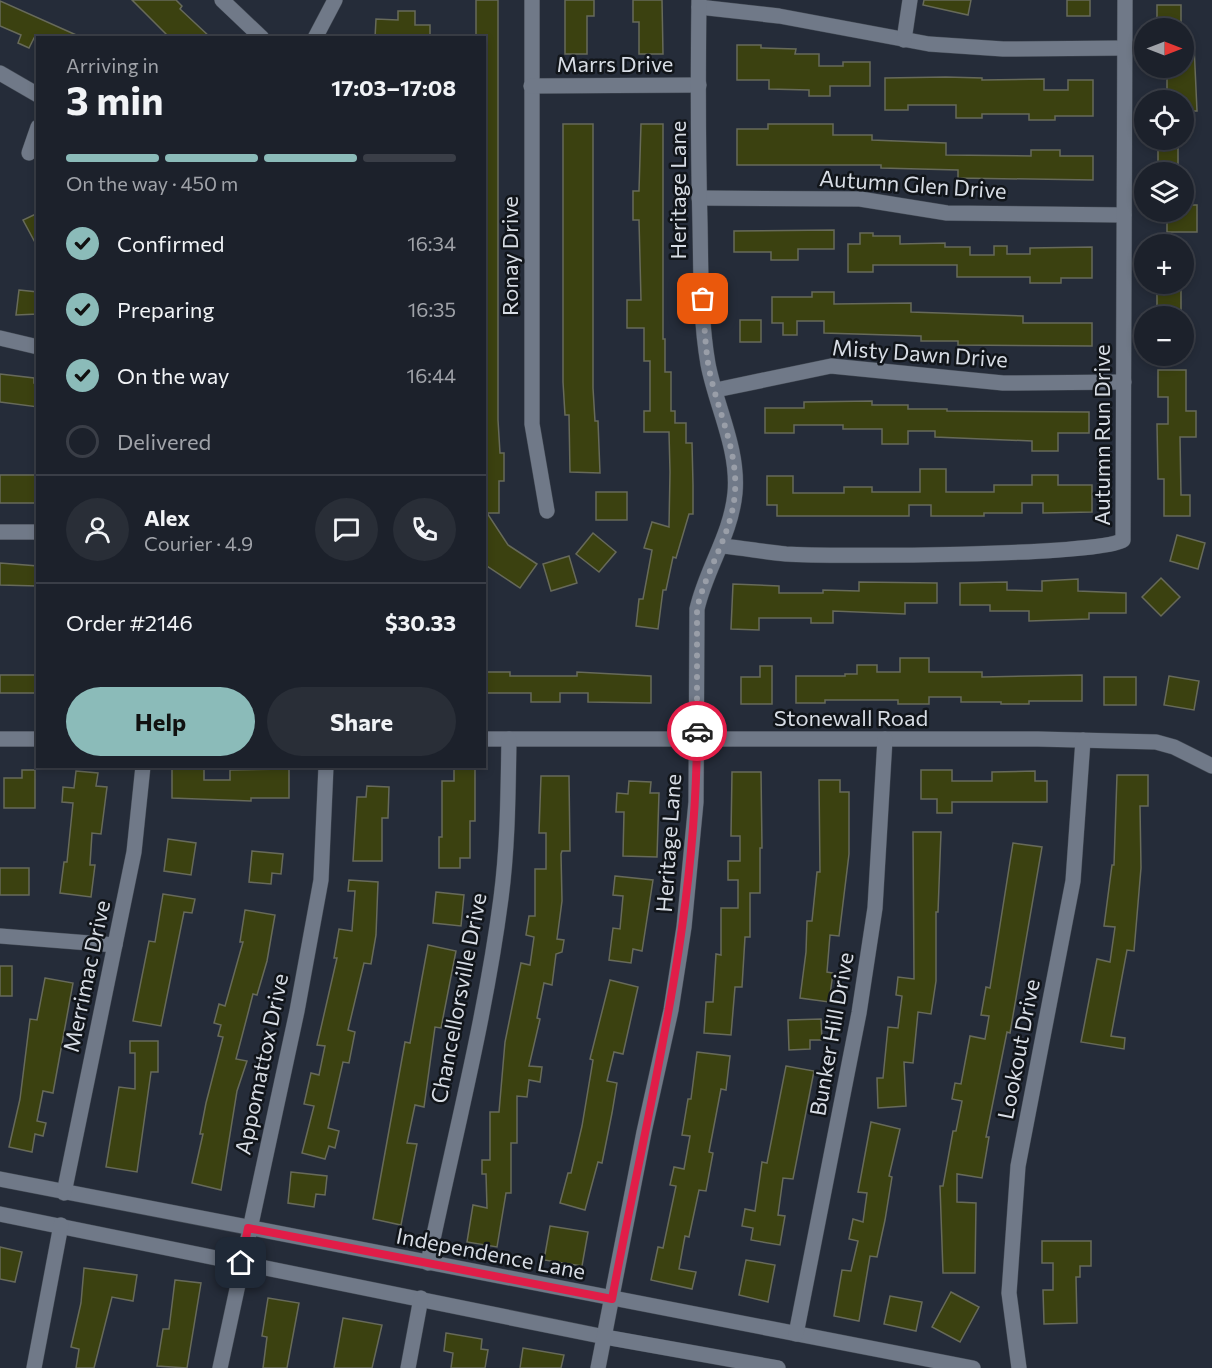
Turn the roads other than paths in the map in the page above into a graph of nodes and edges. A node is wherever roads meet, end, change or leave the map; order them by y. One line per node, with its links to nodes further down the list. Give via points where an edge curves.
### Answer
1 (222, 0): 7 (street)
2 (335, 0): 8 (street)
3 (532, 0): 12 (street, Ronay Drive)
4 (910, 0): 9 (street)
5 (1125, 0): 10 (street, Autumn Run Drive)
6 (699, 4): 9 (street); 13 (street, Heritage Lane)
7 (260, 36)
8 (316, 36)
9 (904, 40): 10 (street, via 1003,49)
10 (1124, 48): 18 (street, Autumn Run Drive)
11 (0, 73): 14 (street)
12 (531, 86): 13 (street, Marrs Drive); 23 (street, Ronay Drive, via 532,424)
13 (699, 86): 17 (street, Heritage Lane)
14 (36, 94)
15 (36, 134): 16 (street)
16 (29, 153)
17 (699, 198): 18 (street, Autumn Glen Drive, via 860,199 947,213); 22 (street, Heritage Lane, via 708,364)
18 (1124, 215): 21 (street, Autumn Run Drive)
19 (0, 338): 20 (street)
20 (36, 347)
21 (1124, 382): 22 (street, Misty Dawn Drive, via 1003,383 831,366); 26 (street, Autumn Run Drive, via 1124,533 1118,543 1071,550 898,554 787,554)
22 (716, 390): 26 (street, Heritage Lane, via 732,458 735,490)
23 (547, 510)
24 (0, 532): 25 (street)
25 (36, 532)
26 (722, 546): 32 (street, Heritage Lane, via 697,609)
27 (0, 739): 28 (street)
28 (36, 739)
29 (486, 739): 30 (street, Stonewall Road)
30 (508, 739): 32 (street, Stonewall Road); 45 (street, Chancellorsville Drive, via 508,814 501,898)
31 (885, 739): 32 (street, Stonewall Road); 33 (street, Stonewall Road); 48 (street, Bunker Hill Drive, via 875,908 859,1013)
32 (697, 740): 47 (street, Heritage Lane, via 696,802 684,927 671,1010)
33 (1083, 740): 34 (street, Stonewall Road, via 1156,742); 56 (street, Lookout Drive, via 1073,881 1018,1166 1010,1293)
34 (1212, 766)
35 (142, 768): 38 (street, Merrimac Drive, via 134,852)
36 (326, 768): 43 (street, Appomattox Drive, via 321,880 297,1011)
37 (0, 936): 38 (street)
38 (115, 945): 40 (street, Merrimac Drive)
39 (0, 1179): 40 (street, Independence Lane)
40 (64, 1193): 43 (street, Independence Lane)
41 (0, 1214): 42 (street)
42 (61, 1225): 44 (street); 50 (street)
43 (248, 1228): 44 (street, Appomattox Drive); 45 (street, Independence Lane)
44 (241, 1263): 46 (street); 51 (street, Appomattox Drive)
45 (428, 1263): 47 (street, Independence Lane)
46 (421, 1298): 49 (street); 52 (street)
47 (612, 1299): 48 (street, Independence Lane); 49 (street, Heritage Lane)
48 (796, 1334): 55 (street, Independence Lane)
49 (605, 1337): 53 (street, Heritage Lane); 54 (street)
50 (33, 1368)
51 (220, 1368)
52 (408, 1368)
53 (598, 1368)
54 (778, 1368)
55 (973, 1368)
56 (1019, 1368)

